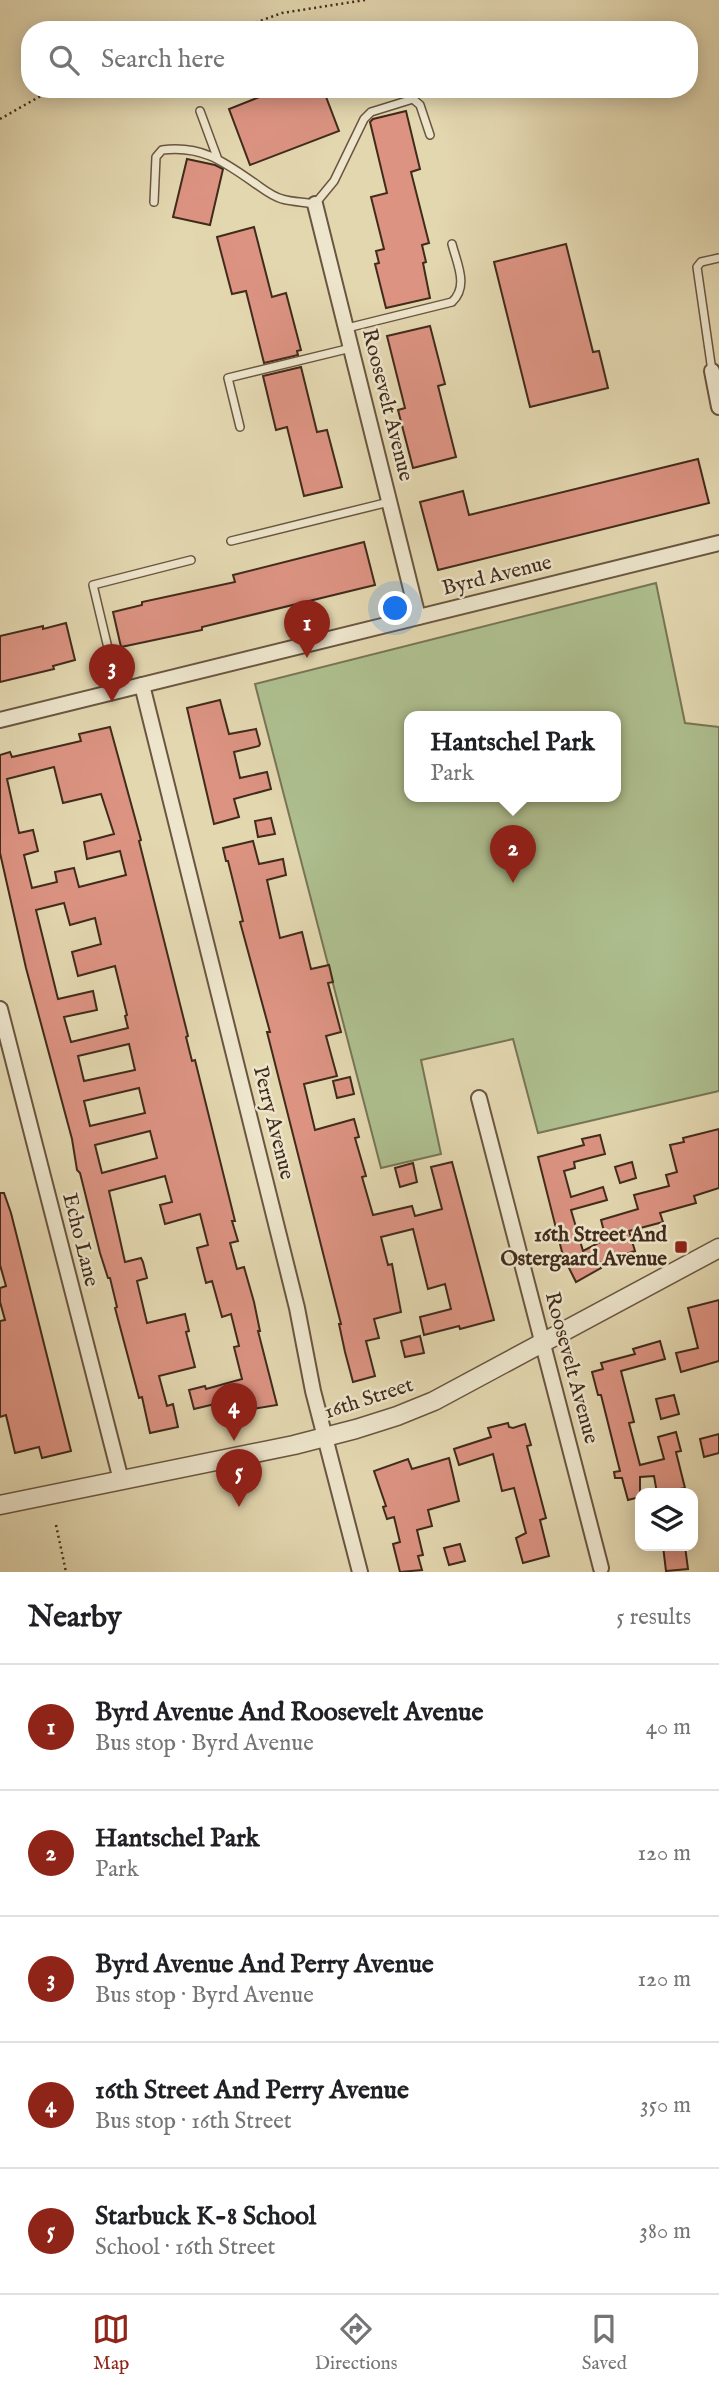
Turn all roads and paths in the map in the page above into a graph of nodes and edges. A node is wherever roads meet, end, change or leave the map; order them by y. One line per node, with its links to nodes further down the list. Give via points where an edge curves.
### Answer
1 (365, 0): 2 (path, via 282,13)
2 (260, 21)
3 (37, 98): 5 (path)
4 (200, 111): 7 (lane)
5 (0, 119)
6 (430, 135): 9 (lane, via 413,99 371,112 334,181)
7 (217, 157): 8 (lane, via 178,148 162,150 156,157); 9 (lane, via 269,193)
8 (154, 202)
9 (315, 204): 12 (street, Roosevelt Avenue)
10 (452, 244): 12 (lane, via 463,285 452,302)
11 (719, 258): 14 (lane, via 697,267)
12 (346, 328): 13 (street, Roosevelt Avenue)
13 (351, 348): 16 (lane, via 228,378); 17 (street, Roosevelt Avenue)
14 (712, 371): 15 (street)
15 (719, 407)
16 (240, 427)
17 (389, 502): 18 (lane); 21 (street, Roosevelt Avenue)
18 (231, 541)
19 (719, 543): 21 (street, Byrd Avenue)
20 (191, 560): 23 (lane, via 93,585)
21 (418, 617): 22 (street, Byrd Avenue)
22 (142, 685): 23 (street, Byrd Avenue); 29 (street, Perry Avenue, via 298,1308)
23 (118, 691): 24 (street, Byrd Avenue)
24 (0, 720)
25 (0, 1009): 30 (street, Echo Lane)
26 (479, 1098): 28 (street, Roosevelt Avenue)
27 (719, 1248): 28 (street, 16th Street)
28 (543, 1344): 29 (street, 16th Street, via 434,1401); 33 (street, Roosevelt Avenue)
29 (325, 1437): 30 (street, 16th Street); 35 (street, Perry Avenue)
30 (121, 1480): 31 (street, 16th Street)
31 (0, 1505)
32 (56, 1525): 34 (path)
33 (601, 1568)
34 (66, 1572)
35 (360, 1572)

